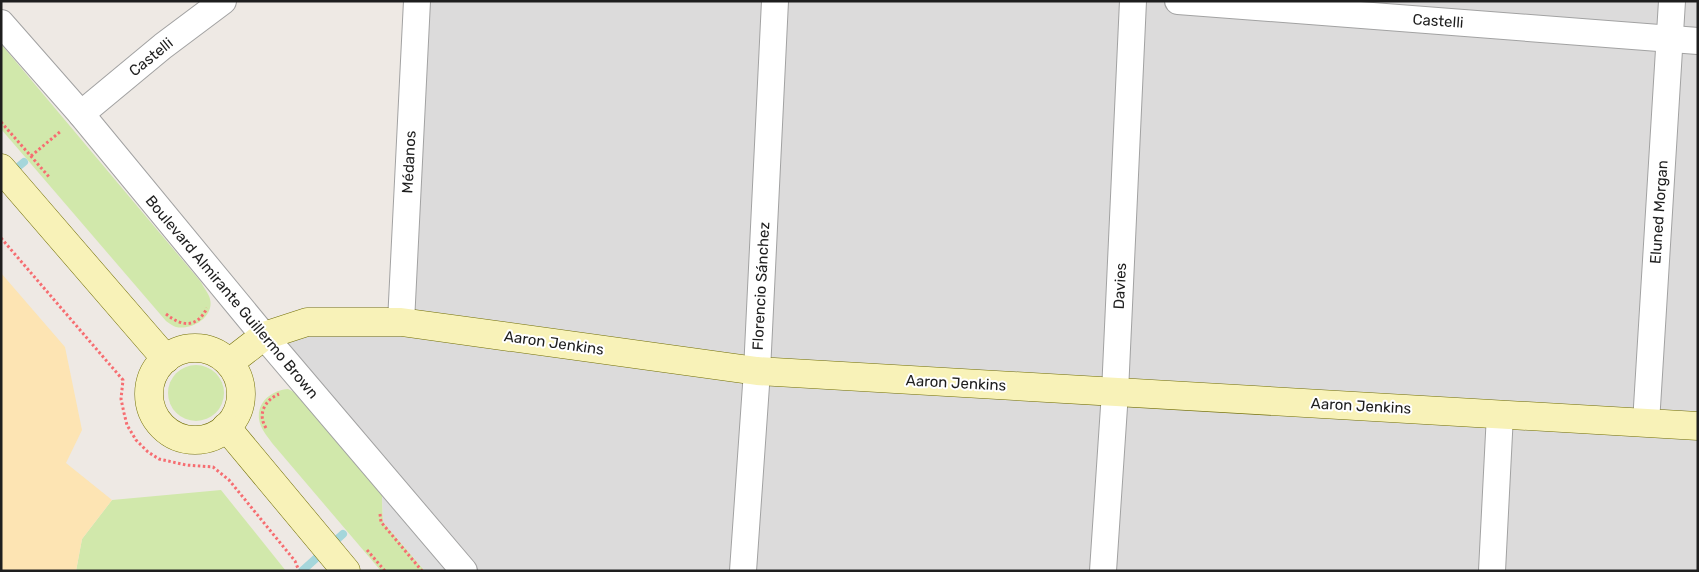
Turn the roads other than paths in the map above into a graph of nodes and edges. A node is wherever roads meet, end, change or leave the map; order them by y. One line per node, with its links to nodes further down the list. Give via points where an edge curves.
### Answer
1 (223, 1): 10 (street, Castelli)
2 (417, 1): 12 (street, Médanos)
3 (775, 1): 16 (street, Florencio Sánchez)
4 (1133, 1): 17 (street, Davies)
5 (1178, 1): 8 (street, Castelli)
6 (1672, 1): 8 (street, Eluned Morgan)
7 (1, 23): 10 (street, Boulevard Almirante Guillermo Brown)
8 (1670, 39): 9 (street, Castelli); 19 (street, Eluned Morgan)
9 (1698, 41)
10 (81, 114): 13 (street, Boulevard Almirante Guillermo Brown)
11 (1, 168): 14 (main road)
12 (401, 322): 13 (main road, Aaron Jenkins, via 307,322); 16 (main road, Aaron Jenkins)
13 (264, 336): 15 (main road, Aaron Jenkins); 23 (street, Boulevard Almirante Guillermo Brown)
14 (166, 359): 15 (main road, via 186,348 202,348 217,353); 21 (main road, via 153,375 149,390 156,418 166,429 193,440 208,438)
15 (229, 363): 21 (main road, via 238,376 241,391 240,406)
16 (757, 371): 17 (main road, Aaron Jenkins); 24 (street, Florencio Sánchez)
17 (1115, 392): 18 (main road, Aaron Jenkins); 25 (street, Davies)
18 (1500, 414): 19 (main road, Aaron Jenkins); 26 (street)
19 (1646, 423): 20 (main road, Aaron Jenkins)
20 (1698, 426)
21 (226, 427): 22 (main road)
22 (346, 571)
23 (464, 571)
24 (743, 571)
25 (1104, 571)
26 (1492, 571)

